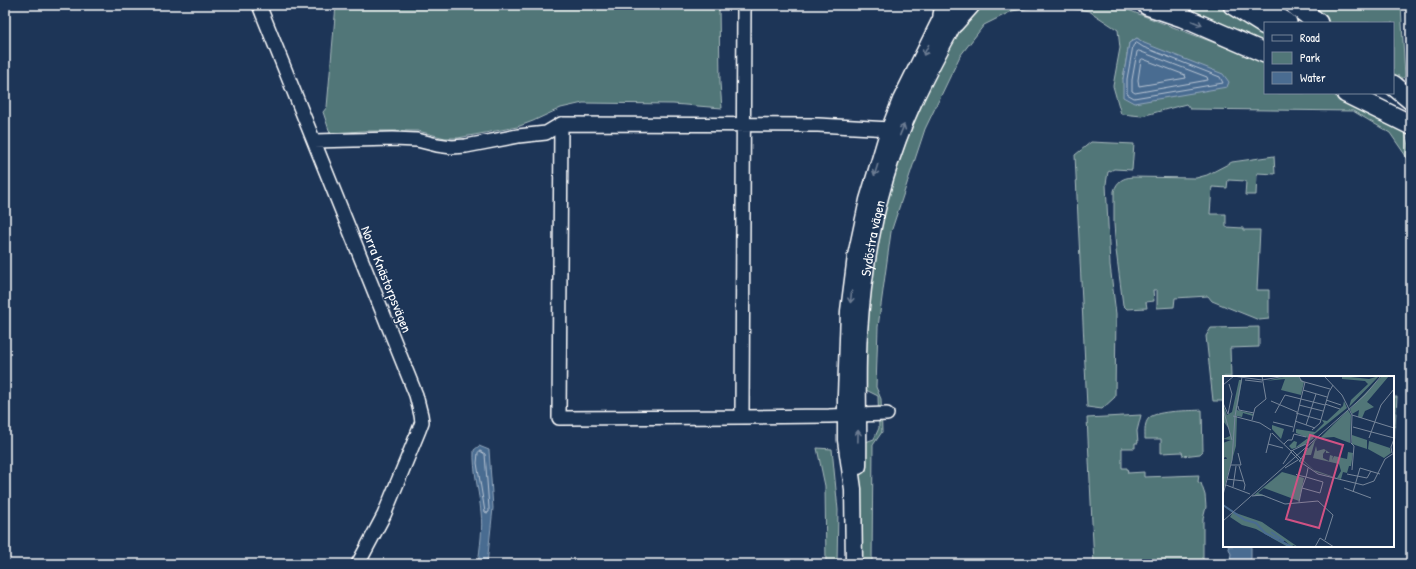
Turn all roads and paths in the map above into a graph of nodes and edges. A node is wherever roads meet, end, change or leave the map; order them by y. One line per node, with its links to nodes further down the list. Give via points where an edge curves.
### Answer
1 (260, 5): 24 (street, Norra Knästorpsvägen)
2 (744, 5): 22 (street)
3 (963, 5): 9 (main road, Sydöstra vägen)
4 (970, 5): 9 (highway)
5 (1147, 5): 13 (highway, one-way to 13, via 1182,17)
6 (1233, 5): 12 (highway)
7 (1258, 5): 10 (highway)
8 (1295, 5): 11 (highway)
9 (948, 12): 23 (main road, Sydöstra vägen, one-way to 23, via 901,100); 26 (main road, Sydöstra vägen, one-way to 9, via 862,300 879,203 897,142 928,70)
10 (1285, 22)
11 (1317, 22)
12 (1264, 24)
13 (1264, 53)
14 (1394, 85): 18 (highway)
15 (1394, 92): 18 (highway)
16 (1348, 94): 21 (highway)
17 (1373, 94): 19 (highway)
18 (1411, 101)
19 (1411, 119)
20 (562, 124): 22 (street); 24 (street, via 546,133 452,147 418,140); 27 (street, via 559,418)
21 (1411, 125)
22 (743, 126): 23 (street, via 818,125); 27 (street)
23 (890, 129): 26 (main road, Sydöstra vägen, one-way to 26, via 868,200 855,263 849,311)
24 (314, 141): 28 (street, Norra Knästorpsvägen, via 416,395 422,422 384,515)
25 (887, 414): 26 (street)
26 (853, 415): 27 (street); 29 (main road, Sydöstra vägen, via 846,440 853,489)
27 (742, 416)
28 (358, 564)
29 (854, 564)

